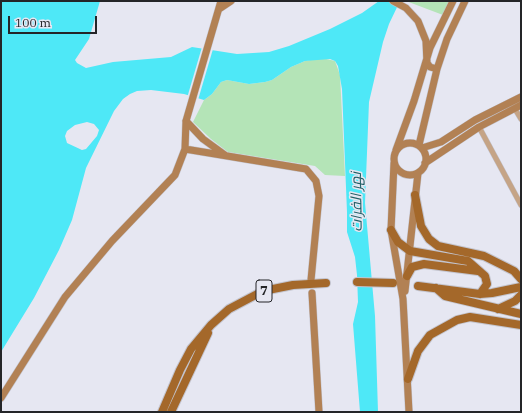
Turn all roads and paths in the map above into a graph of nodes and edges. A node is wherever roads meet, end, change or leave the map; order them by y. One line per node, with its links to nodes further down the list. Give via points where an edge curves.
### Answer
1 (221, 1): 6 (main road)
2 (231, 1): 6 (main road)
3 (393, 1): 7 (main road, via 411,13 421,25 426,41)
4 (453, 1): 7 (main road, via 435,35)
5 (465, 1): 8 (main road, via 447,39)
6 (219, 9): 12 (main road)
7 (426, 60): 8 (main road, via 430,67); 16 (main road)
8 (437, 69): 14 (main road)
9 (521, 97): 14 (main road, via 475,120 441,142)
10 (518, 107): 11 (street); 13 (main road)
11 (521, 119)
12 (186, 121): 15 (main road); 17 (main road, via 203,139)
13 (479, 127): 19 (main road); 22 (street)
14 (420, 146): 16 (main road, via 409,142); 19 (main road, via 425,152)
15 (185, 149): 17 (main road); 44 (main road, via 175,175 112,241 65,296)
16 (396, 150): 18 (main road)
17 (227, 157): 28 (main road, via 306,169 316,181 317,231)
18 (394, 163): 20 (main road, via 404,174); 23 (main road)
19 (425, 163): 20 (main road)
20 (418, 173): 21 (main road)
21 (415, 195): 24 (main road); 27 (main road, via 421,226 429,239 438,246 484,256 514,271)
22 (521, 205)
23 (391, 230): 24 (main road, via 398,242); 38 (main road)
24 (410, 251): 25 (main road, via 468,261); 26 (main road)
25 (478, 271): 26 (main road, via 424,264 412,267); 36 (main road, via 485,276 488,284)
26 (407, 276): 38 (main road)
27 (521, 279)
28 (311, 280)
29 (357, 282): 31 (main road)
30 (326, 283): 41 (main road, 7, via 293,285 263,291 229,309)
31 (394, 283)
32 (418, 286): 33 (main road)
33 (435, 287): 36 (main road); 39 (main road, via 445,296)
34 (521, 287): 36 (main road)
35 (312, 293): 47 (main road)
36 (480, 294)
37 (521, 295): 39 (main road)
38 (403, 299): 43 (main road)
39 (497, 310): 40 (main road)
40 (521, 314)
41 (211, 325): 45 (main road, 7, via 198,339 185,360); 46 (main road, 7)
42 (521, 325): 43 (main road, via 470,317 457,320 430,335 418,351)
43 (408, 379): 48 (main road)
44 (1, 398)
45 (162, 412)
46 (171, 412)
47 (319, 412)
48 (409, 412)

